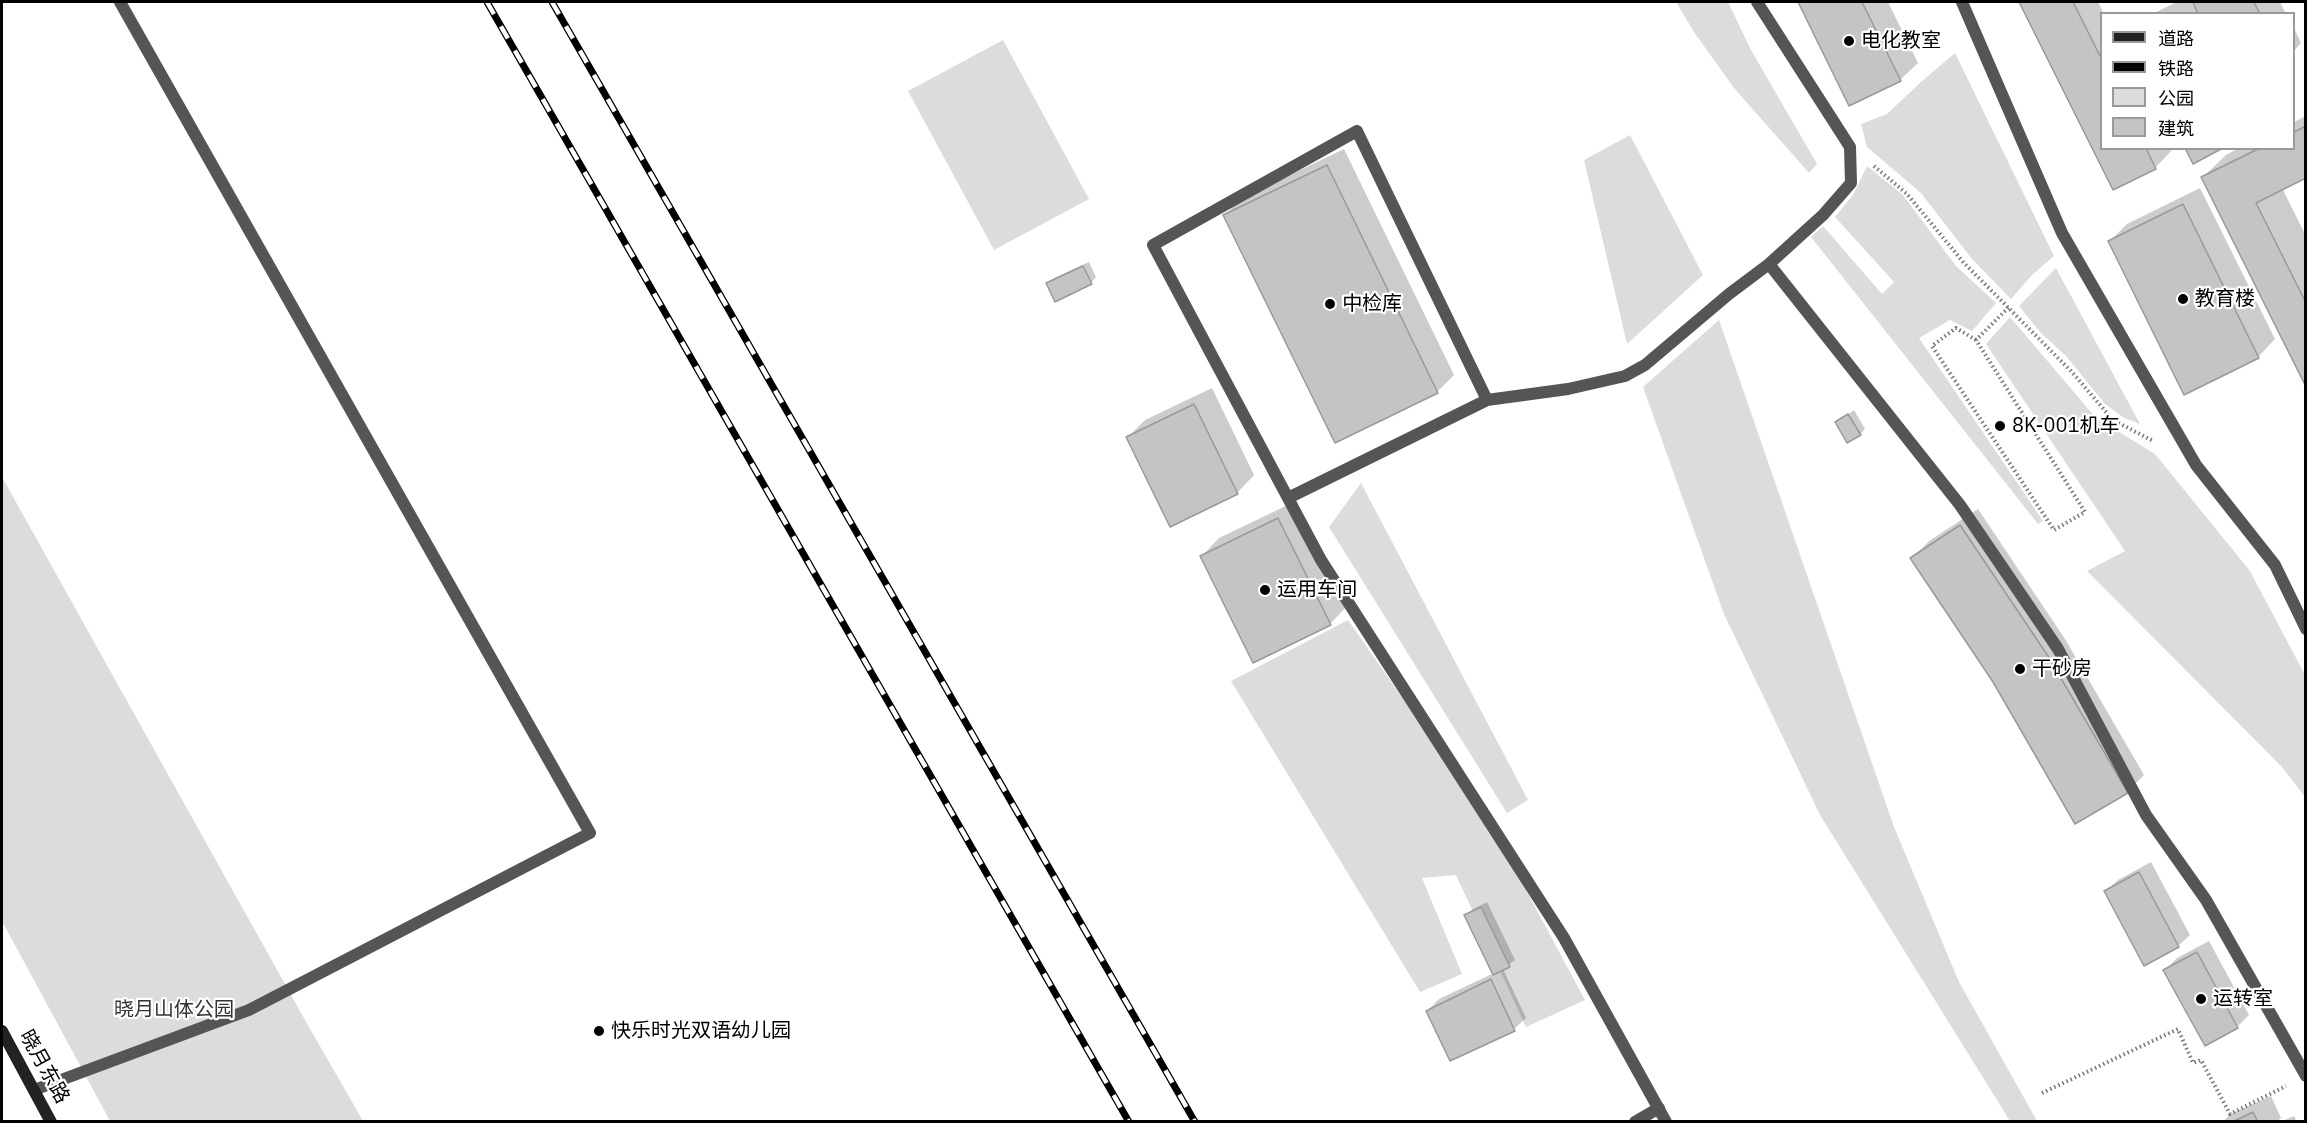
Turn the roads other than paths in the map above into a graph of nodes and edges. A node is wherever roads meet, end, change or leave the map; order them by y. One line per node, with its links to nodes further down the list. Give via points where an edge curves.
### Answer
1 (120, 2): 10 (lane, via 590,833 249,1010)
2 (1757, 2): 4 (lane, via 1850,147 1851,183 1823,215)
3 (1962, 2): 7 (lane, via 2062,233 2196,465 2275,565)
4 (1769, 264): 5 (lane, via 1645,365 1625,376 1568,389); 9 (lane, via 1960,505 2058,649 2146,815 2206,900)
5 (1486, 400): 6 (lane); 6 (lane, via 1357,131 1153,245)
6 (1288, 498): 11 (lane, via 1321,560 1564,938)
7 (2306, 629)
8 (2, 1031): 10 (street, 晓月东路)
9 (2306, 1076)
10 (34, 1090): 12 (street, 晓月东路)
11 (1659, 1108): 13 (lane); 14 (lane)
12 (51, 1122)
13 (1635, 1122)
14 (1666, 1122)

